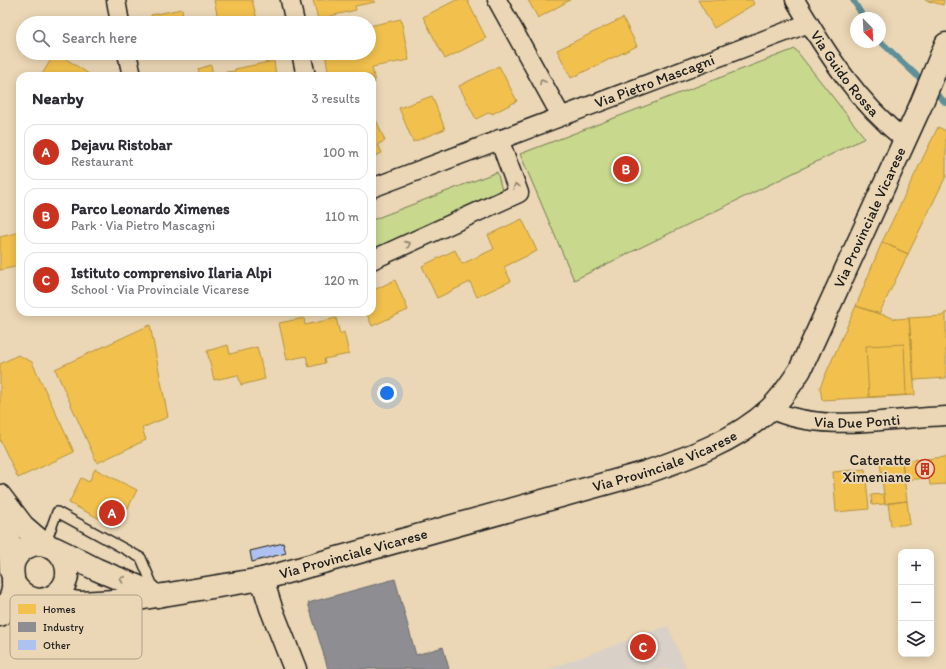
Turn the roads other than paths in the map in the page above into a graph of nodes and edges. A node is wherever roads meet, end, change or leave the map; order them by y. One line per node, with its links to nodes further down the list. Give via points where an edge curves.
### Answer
1 (116, 0): 5 (street)
2 (290, 0): 6 (street)
3 (497, 0): 13 (street, one-way to 3)
4 (795, 0): 7 (street, Via Guido Rossa)
5 (119, 16)
6 (293, 16)
7 (809, 23): 13 (street, Via Pietro Mascagni); 15 (street, Via Guido Rossa, via 841,73 869,109)
8 (946, 44): 15 (main road, Via Provinciale Vicarese)
9 (129, 60): 11 (street)
10 (303, 60): 12 (street)
11 (131, 72)
12 (305, 72)
13 (561, 116): 14 (street, Via Pietro Mascagni)
14 (499, 139): 16 (street, Via Pietro Mascagni); 17 (street, one-way to 14, via 519,194)
15 (904, 140): 18 (main road, Via Provinciale Vicarese, via 800,370 791,385)
16 (376, 186)
17 (376, 258)
18 (770, 409): 19 (street, Via Due Ponti, via 808,422 838,423); 24 (main road, Via Provinciale Vicarese, via 725,440 654,469)
19 (946, 416)
20 (0, 496): 22 (main road, via 23,526)
21 (0, 513): 23 (main road, via 9,542)
22 (50, 547): 23 (main road, via 38,544 24,548 14,559); 27 (main road, via 62,556 67,572 63,588); 28 (main road, one-way to 22, via 138,585); 28 (lane, via 57,512 141,558)
23 (12, 578): 25 (main road); 26 (main road)
24 (262, 579): 28 (main road, Via Provinciale Vicarese); 34 (main road)
25 (10, 595)
26 (23, 595)
27 (52, 595)
28 (157, 596): 30 (main road, Via Provinciale Vicarese)
29 (10, 598): 31 (main road)
30 (142, 598)
31 (0, 615)
32 (10, 617): 33 (main road)
33 (0, 622)
34 (295, 669)

